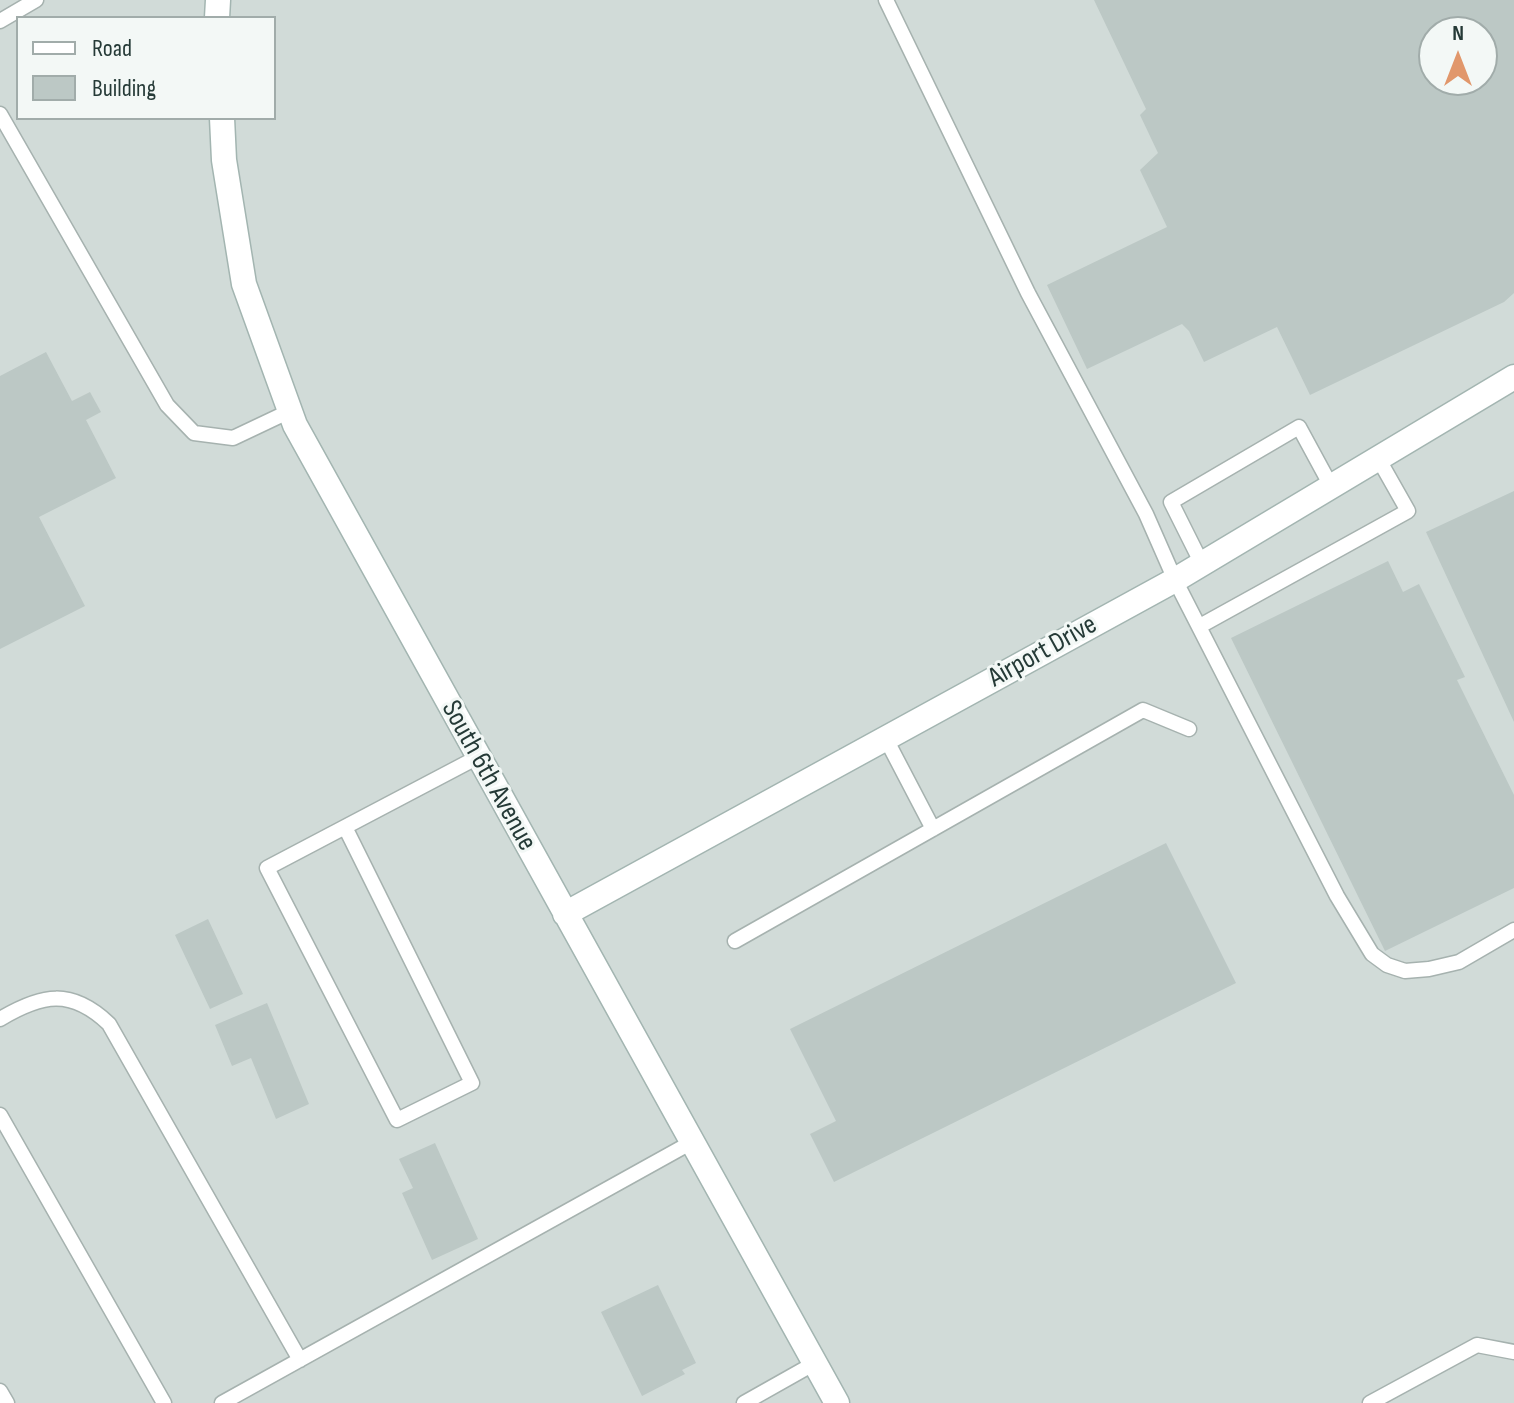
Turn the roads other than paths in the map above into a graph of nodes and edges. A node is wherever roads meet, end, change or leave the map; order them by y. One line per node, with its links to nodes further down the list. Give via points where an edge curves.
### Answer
1 (36, 0): 3 (lane)
2 (886, 0): 11 (lane, via 1028,293)
3 (0, 21)
4 (0, 114): 7 (lane, via 167,405 194,433 233,438)
5 (222, 120): 7 (street, South 6th Avenue, via 244,284)
6 (1514, 377): 8 (street, Airport Drive)
7 (290, 411): 17 (street, South 6th Avenue)
8 (1378, 458): 9 (street, Airport Drive); 14 (lane, via 1408,511)
9 (1331, 486): 10 (lane, via 1299,427); 12 (street, Airport Drive)
10 (1171, 502): 11 (lane); 12 (lane)
11 (1146, 514): 13 (lane)
12 (1202, 564): 13 (street, Airport Drive)
13 (1175, 580): 14 (lane); 16 (street, Airport Drive)
14 (1200, 626): 21 (lane, via 1337,896 1372,954 1405,971 1429,969 1459,962)
15 (1189, 729): 19 (lane, via 1143,710)
16 (886, 739): 19 (lane); 20 (street, Airport Drive)
17 (478, 757): 18 (lane); 20 (street, South 6th Avenue)
18 (345, 827): 18 (lane, via 267,868 397,1120 472,1083)
19 (933, 829): 22 (lane)
20 (565, 914): 25 (street, South 6th Avenue)
21 (1514, 930)
22 (735, 941)
23 (0, 1019): 27 (lane, via 51,998 82,1004 109,1024)
24 (0, 1115): 31 (lane)
25 (692, 1142): 27 (lane); 28 (street, South 6th Avenue)
26 (1514, 1352): 35 (lane, via 1477,1345)
27 (300, 1360): 32 (lane)
28 (815, 1363): 33 (lane); 34 (street, South 6th Avenue)
29 (0, 1391): 30 (lane)
30 (7, 1403)
31 (164, 1403)
32 (222, 1403)
33 (744, 1403)
34 (837, 1403)
35 (1370, 1403)

